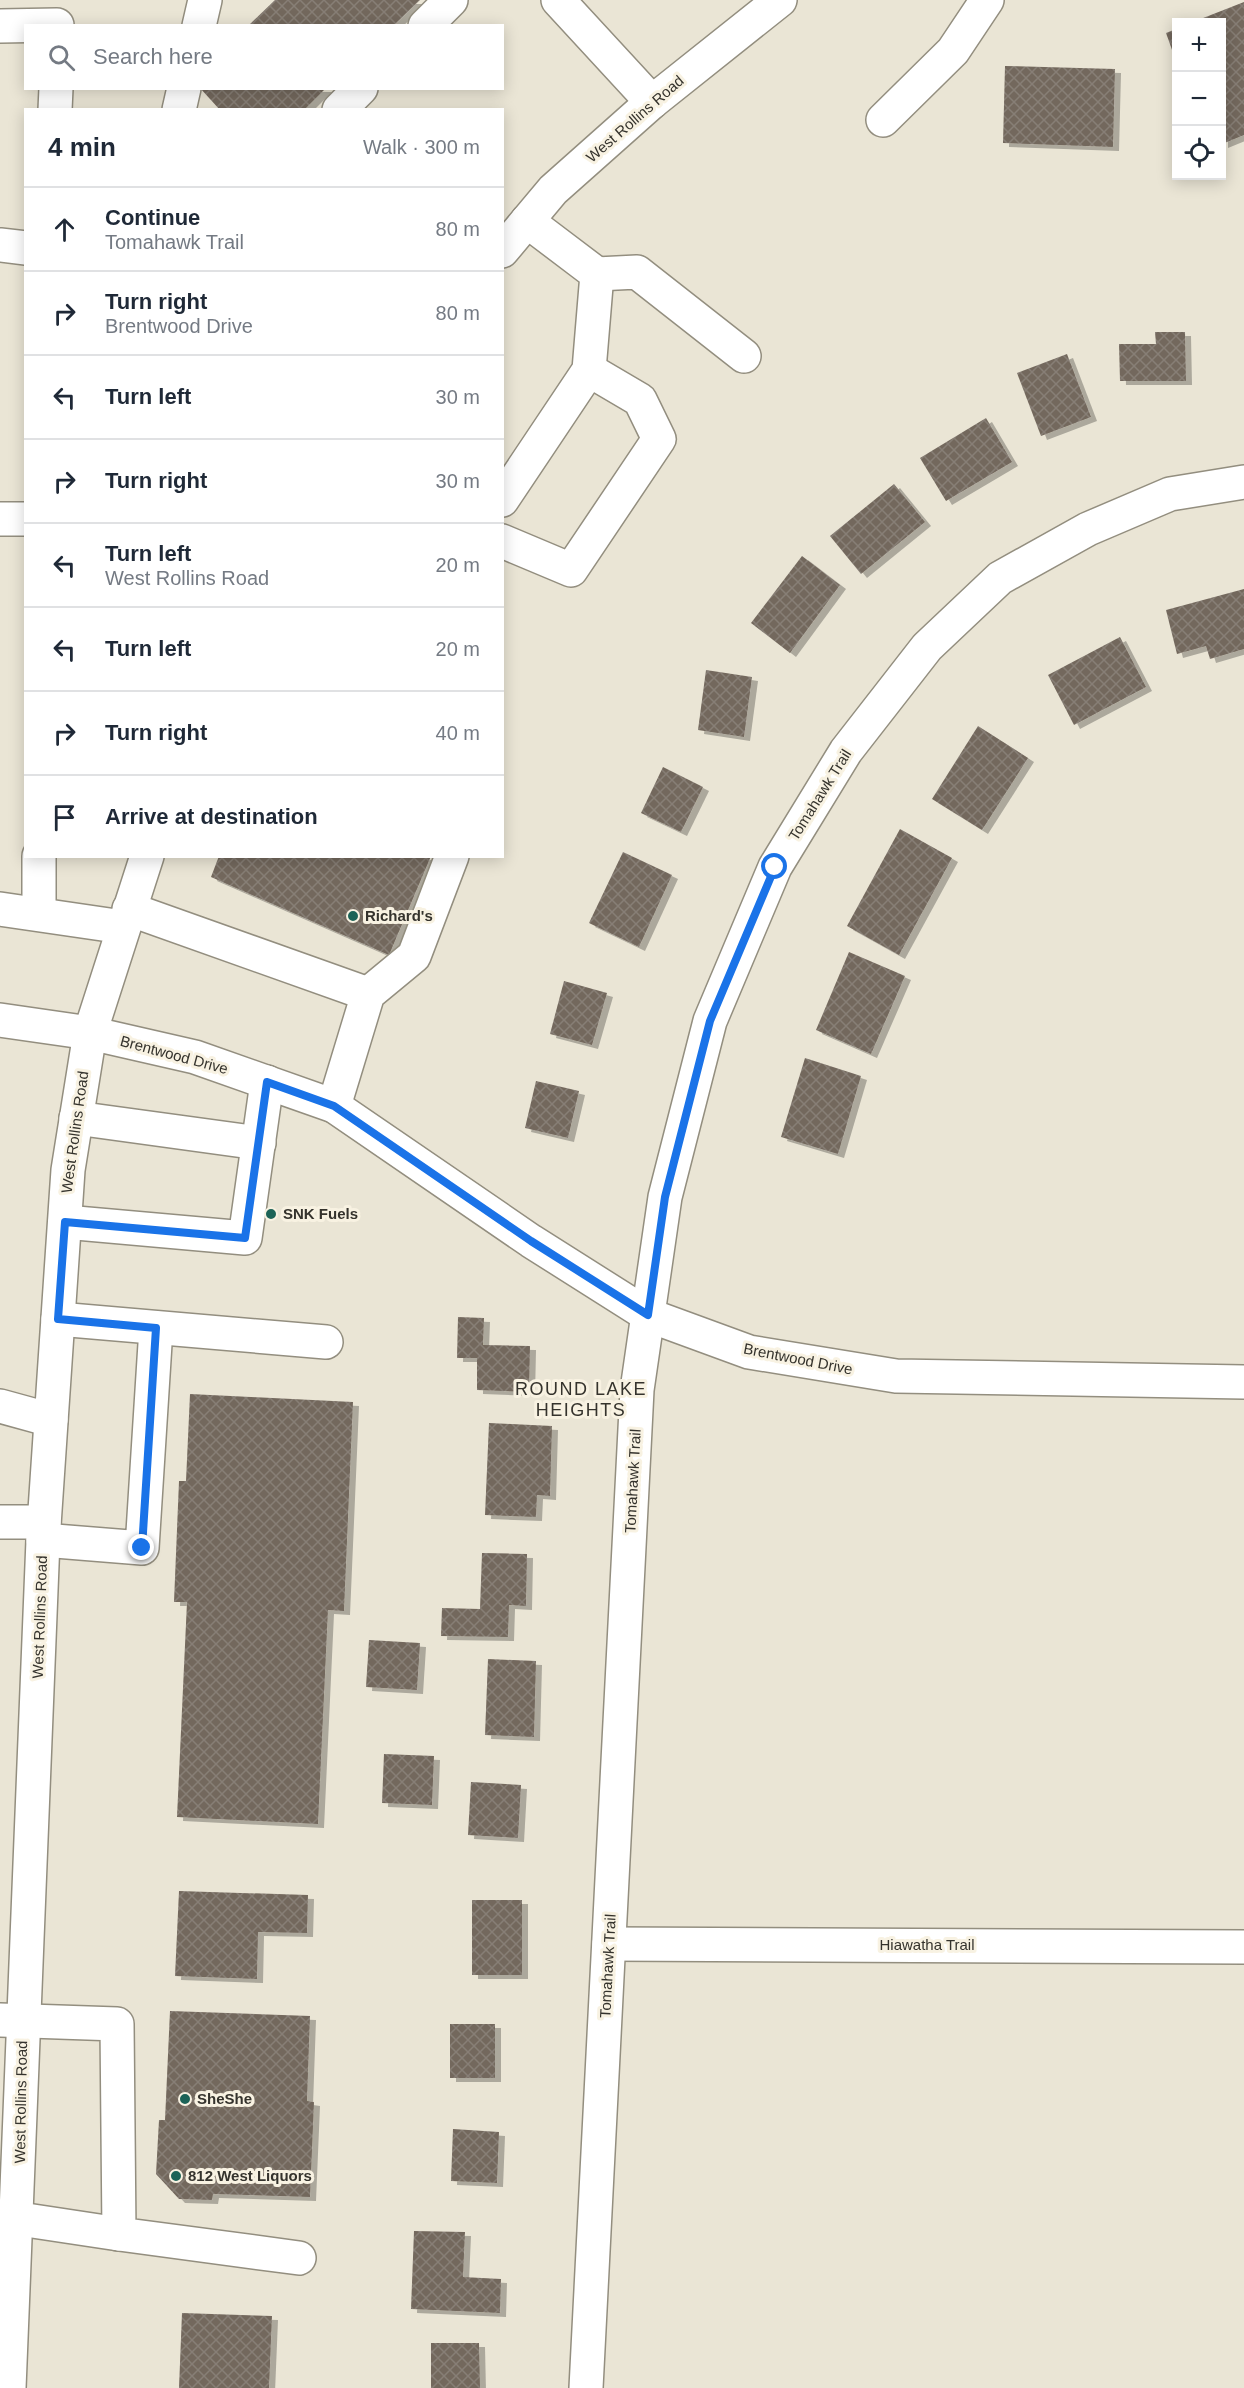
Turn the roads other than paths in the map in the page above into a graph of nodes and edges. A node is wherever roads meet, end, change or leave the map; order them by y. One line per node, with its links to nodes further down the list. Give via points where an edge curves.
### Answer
1 (57, 0): 7 (street)
2 (205, 0): 8 (street)
3 (451, 0): 9 (street)
4 (558, 0): 15 (street)
5 (780, 0): 15 (street, West Rollins Road)
6 (987, 0): 19 (street, via 953,51)
7 (57, 24)
8 (199, 24)
9 (427, 24)
10 (0, 26): 11 (street)
11 (24, 26)
12 (56, 90): 16 (street)
13 (184, 90): 17 (street)
14 (359, 90): 18 (street)
15 (652, 102): 20 (street, West Rollins Road, via 554,190)
16 (55, 108)
17 (179, 108)
18 (341, 108)
19 (883, 120)
20 (527, 221): 23 (street, West Rollins Road); 24 (street)
21 (0, 245): 22 (street)
22 (24, 248)
23 (504, 249)
24 (597, 274): 25 (street, via 637,272); 26 (street)
25 (744, 356)
26 (589, 370): 28 (street); 31 (street, via 640,400 659,439 571,570)
27 (1244, 482): 46 (street, Tomahawk Trail, via 1170,494 1088,529 1000,578 927,647 846,751 775,867 710,1021 665,1197)
28 (504, 497)
29 (0, 519): 30 (street)
30 (24, 519)
31 (504, 542)
32 (39, 858): 36 (street)
33 (146, 858): 37 (street, West Rollins Road)
34 (451, 858): 38 (street, via 414,956)
35 (0, 909): 36 (street)
36 (39, 914): 37 (street)
37 (126, 918): 38 (street); 40 (street, West Rollins Road)
38 (368, 994): 42 (street)
39 (0, 1020): 40 (street, Brentwood Drive)
40 (90, 1033): 41 (street, Brentwood Drive, via 195,1057); 43 (street, West Rollins Road)
41 (267, 1082): 42 (street, Brentwood Drive); 44 (street)
42 (334, 1106): 46 (street, Brentwood Drive, via 531,1241)
43 (76, 1118): 44 (street); 45 (street, West Rollins Road)
44 (258, 1143): 45 (street, via 245,1238)
45 (65, 1222): 47 (street, West Rollins Road)
46 (648, 1315): 50 (street, Brentwood Drive, via 749,1352 896,1376); 55 (street, Tomahawk Trail, via 637,1390)
47 (58, 1319): 48 (street); 52 (street, West Rollins Road)
48 (156, 1328): 49 (street); 54 (street, via 142,1548)
49 (326, 1342)
50 (1244, 1382)
51 (0, 1406): 52 (street)
52 (51, 1420): 54 (street, West Rollins Road)
53 (0, 1522): 54 (street)
54 (44, 1531): 57 (street, West Rollins Road)
55 (609, 1944): 56 (street, Hiawatha Trail); 63 (street, Tomahawk Trail)
56 (1244, 1947)
57 (11, 2020): 58 (street, West Rollins Road); 59 (street, via 117,2024)
58 (9, 2216): 59 (street); 61 (street, West Rollins Road)
59 (119, 2234): 60 (street)
60 (299, 2258)
61 (6, 2298): 62 (street, West Rollins Road)
62 (9, 2388)
63 (586, 2388)

